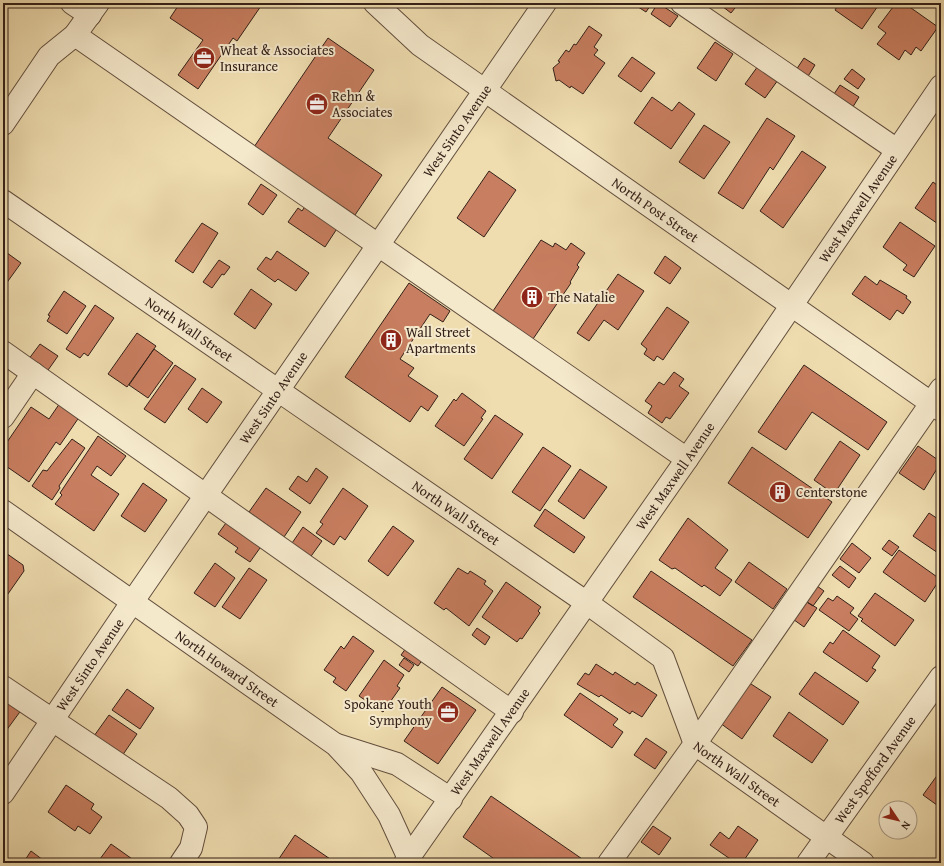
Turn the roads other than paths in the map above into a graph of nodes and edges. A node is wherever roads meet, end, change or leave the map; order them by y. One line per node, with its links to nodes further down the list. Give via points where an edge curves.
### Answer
1 (375, 3): 7 (street, North Post Street, via 420,45)
2 (545, 3): 7 (street, West Sinto Avenue)
3 (682, 3): 9 (street)
4 (87, 7): 5 (street)
5 (75, 35): 8 (street, via 49,56); 11 (street)
6 (941, 86): 9 (street, West Maxwell Avenue)
7 (484, 90): 11 (street, West Sinto Avenue); 12 (street, North Post Street)
8 (3, 124)
9 (898, 150): 12 (street, West Maxwell Avenue)
10 (3, 202): 15 (street, North Wall Street)
11 (378, 245): 15 (street, West Sinto Avenue); 18 (street)
12 (791, 305): 16 (street, North Post Street); 18 (street, West Maxwell Avenue)
13 (3, 352): 14 (street)
14 (33, 373): 17 (street); 19 (street)
15 (279, 392): 19 (street, West Sinto Avenue); 22 (street, North Wall Street)
16 (938, 400): 27 (street)
17 (3, 417)
18 (688, 459): 22 (street, West Maxwell Avenue)
19 (207, 495): 21 (street, West Sinto Avenue); 25 (street)
20 (3, 511): 21 (street, North Howard Street)
21 (133, 601): 26 (street, West Sinto Avenue); 28 (street, North Howard Street)
22 (587, 603): 25 (street, West Maxwell Avenue); 27 (street, North Wall Street, via 663,658)
23 (941, 677): 31 (street, West Spofford Avenue)
24 (3, 687): 26 (street)
25 (512, 712): 30 (street, West Maxwell Avenue)
26 (52, 721): 29 (street, West Sinto Avenue); 33 (street, via 169,798 188,815 196,827 191,848)
27 (695, 744): 31 (street, North Wall Street); 34 (street)
28 (336, 745): 30 (street, via 397,764); 32 (street, North Howard Street, via 361,772 389,815)
29 (3, 793)
30 (451, 799): 32 (street, West Maxwell Avenue)
31 (827, 837): 35 (street, West Spofford Avenue); 36 (street, North Wall Street)
32 (409, 861)
33 (181, 863)
34 (609, 863)
35 (808, 863)
36 (863, 863)

